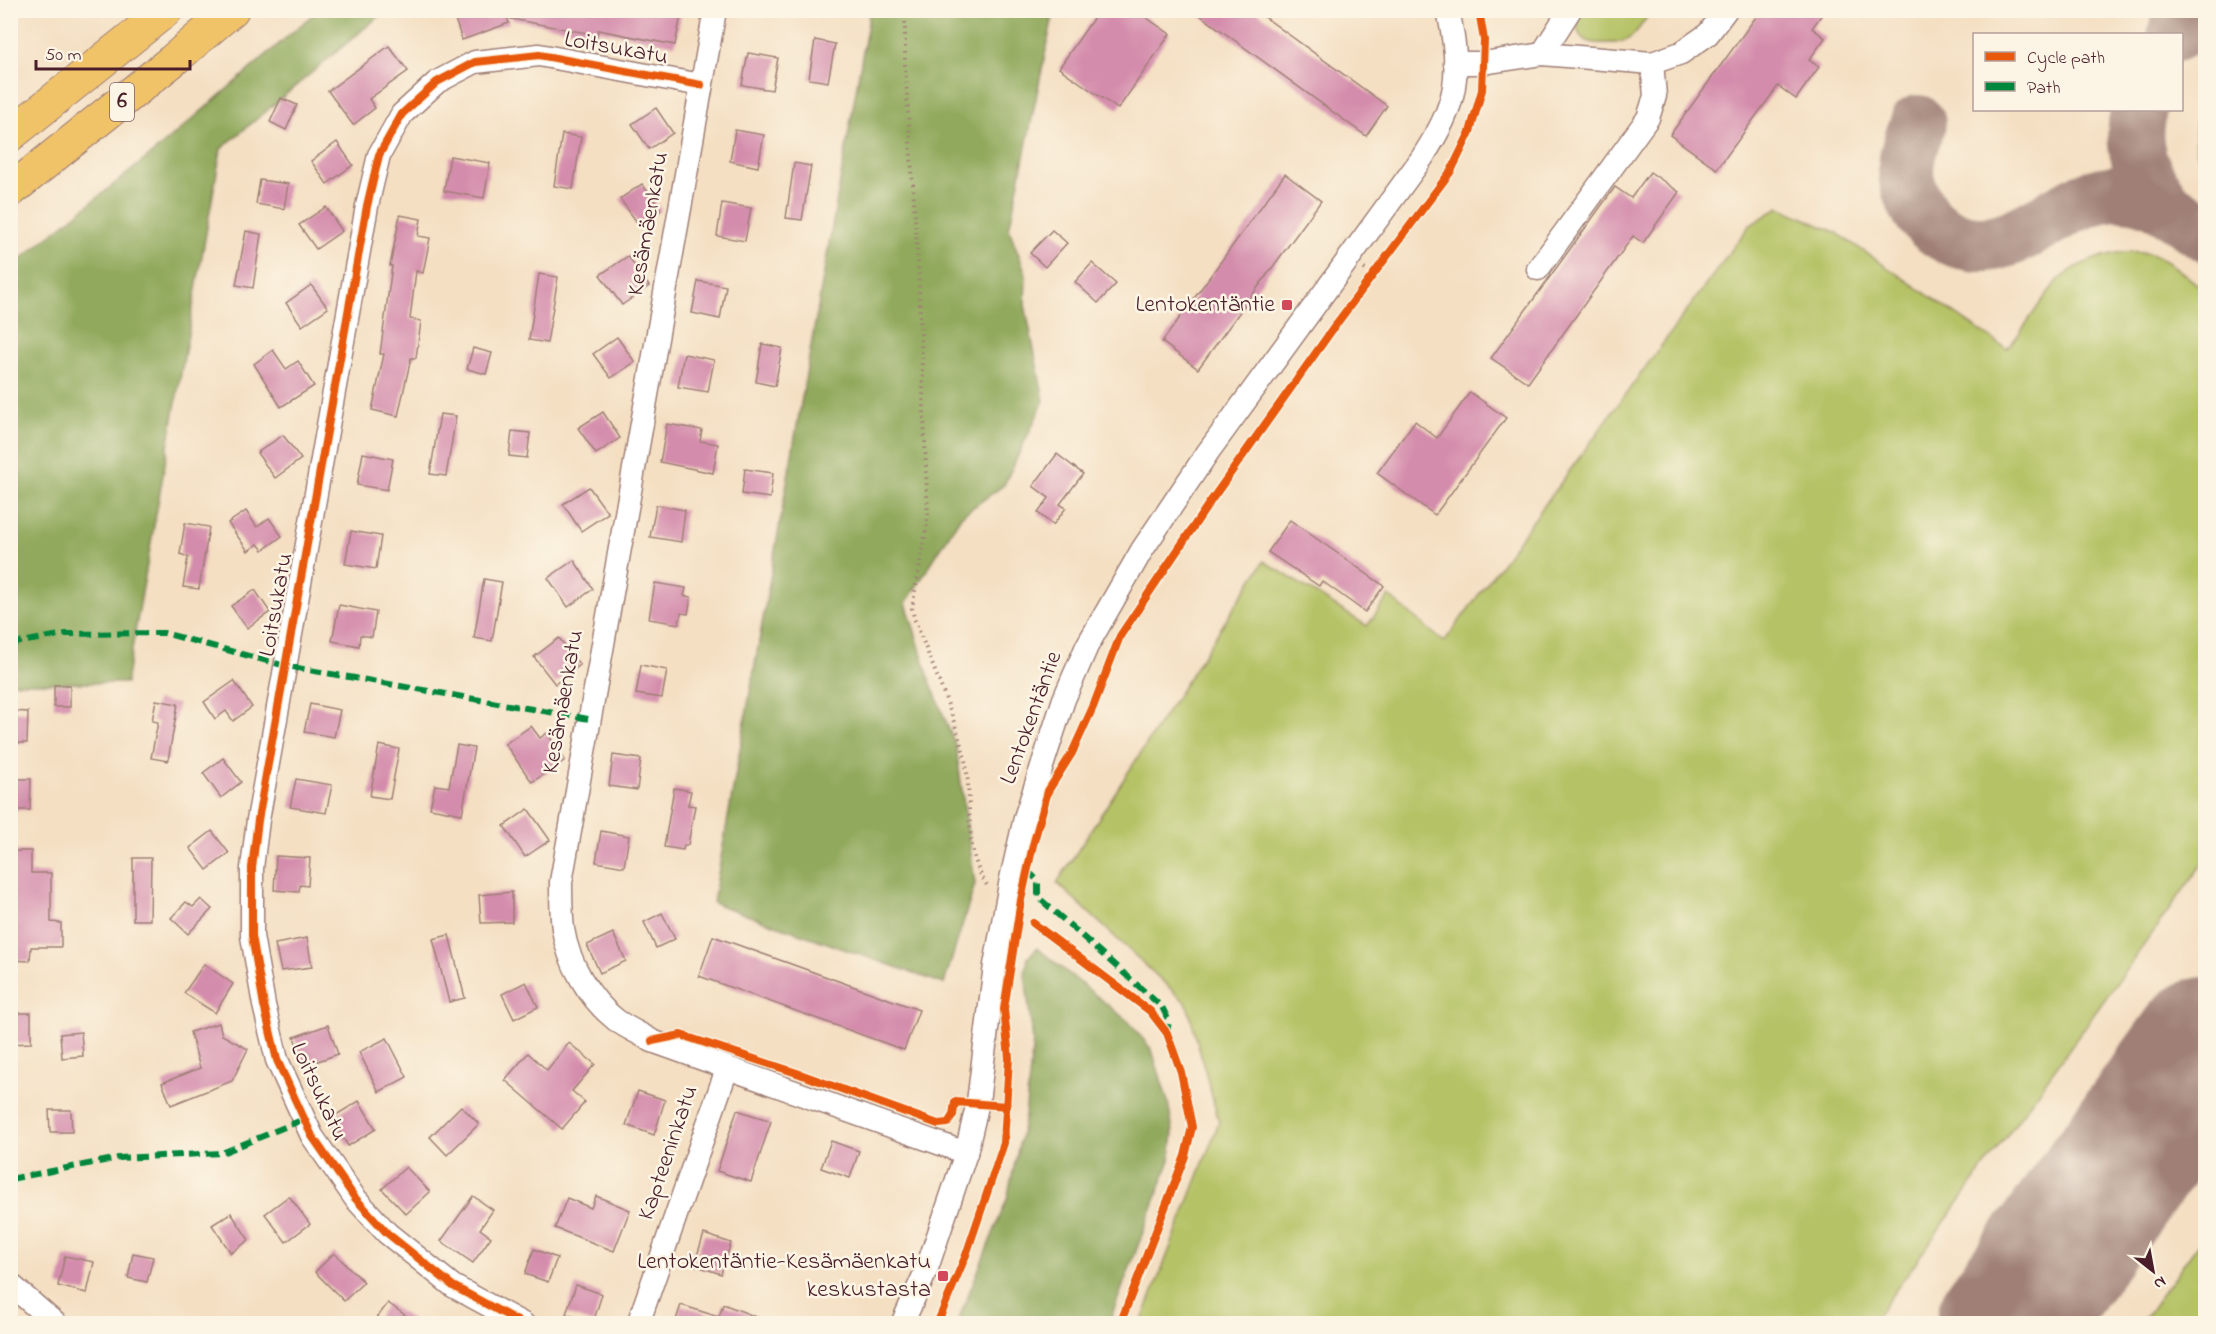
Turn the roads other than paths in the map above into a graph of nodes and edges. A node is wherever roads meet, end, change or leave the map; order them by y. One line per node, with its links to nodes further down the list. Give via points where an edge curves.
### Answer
1 (166, 10): 11 (highway, 6)
2 (232, 10): 12 (highway, 6)
3 (715, 10): 10 (street, Kesämäenkatu)
4 (1448, 10): 8 (street, Lentokentäntie)
5 (1570, 10): 7 (street)
6 (1726, 10): 9 (street, via 1708,34 1681,53)
7 (1542, 54): 8 (street); 9 (street)
8 (1455, 63): 15 (street, Lentokentäntie, via 1452,102 1441,128 1208,452 1142,550 1087,646 1064,699 1025,818 995,965 978,1102)
9 (1652, 63): 13 (street, via 1655,96 1648,118)
10 (701, 85): 14 (street, Kesämäenkatu, via 561,882 569,949 585,986 599,1004 652,1041); 18 (street, Loitsukatu, via 538,56 475,62 437,82 402,114 379,154 367,206 258,820 252,868 252,936 277,1060 312,1136 355,1198 387,1233 453,1286)
11 (10, 135)
12 (17, 187)
13 (1538, 269)
14 (727, 1069): 15 (street, Kesämäenkatu); 19 (street, Kapteeninkatu)
15 (966, 1153): 20 (street, Lentokentäntie, via 926,1271)
16 (10, 1284): 17 (street)
17 (56, 1323)
18 (523, 1323)
19 (638, 1323)
20 (902, 1323)

